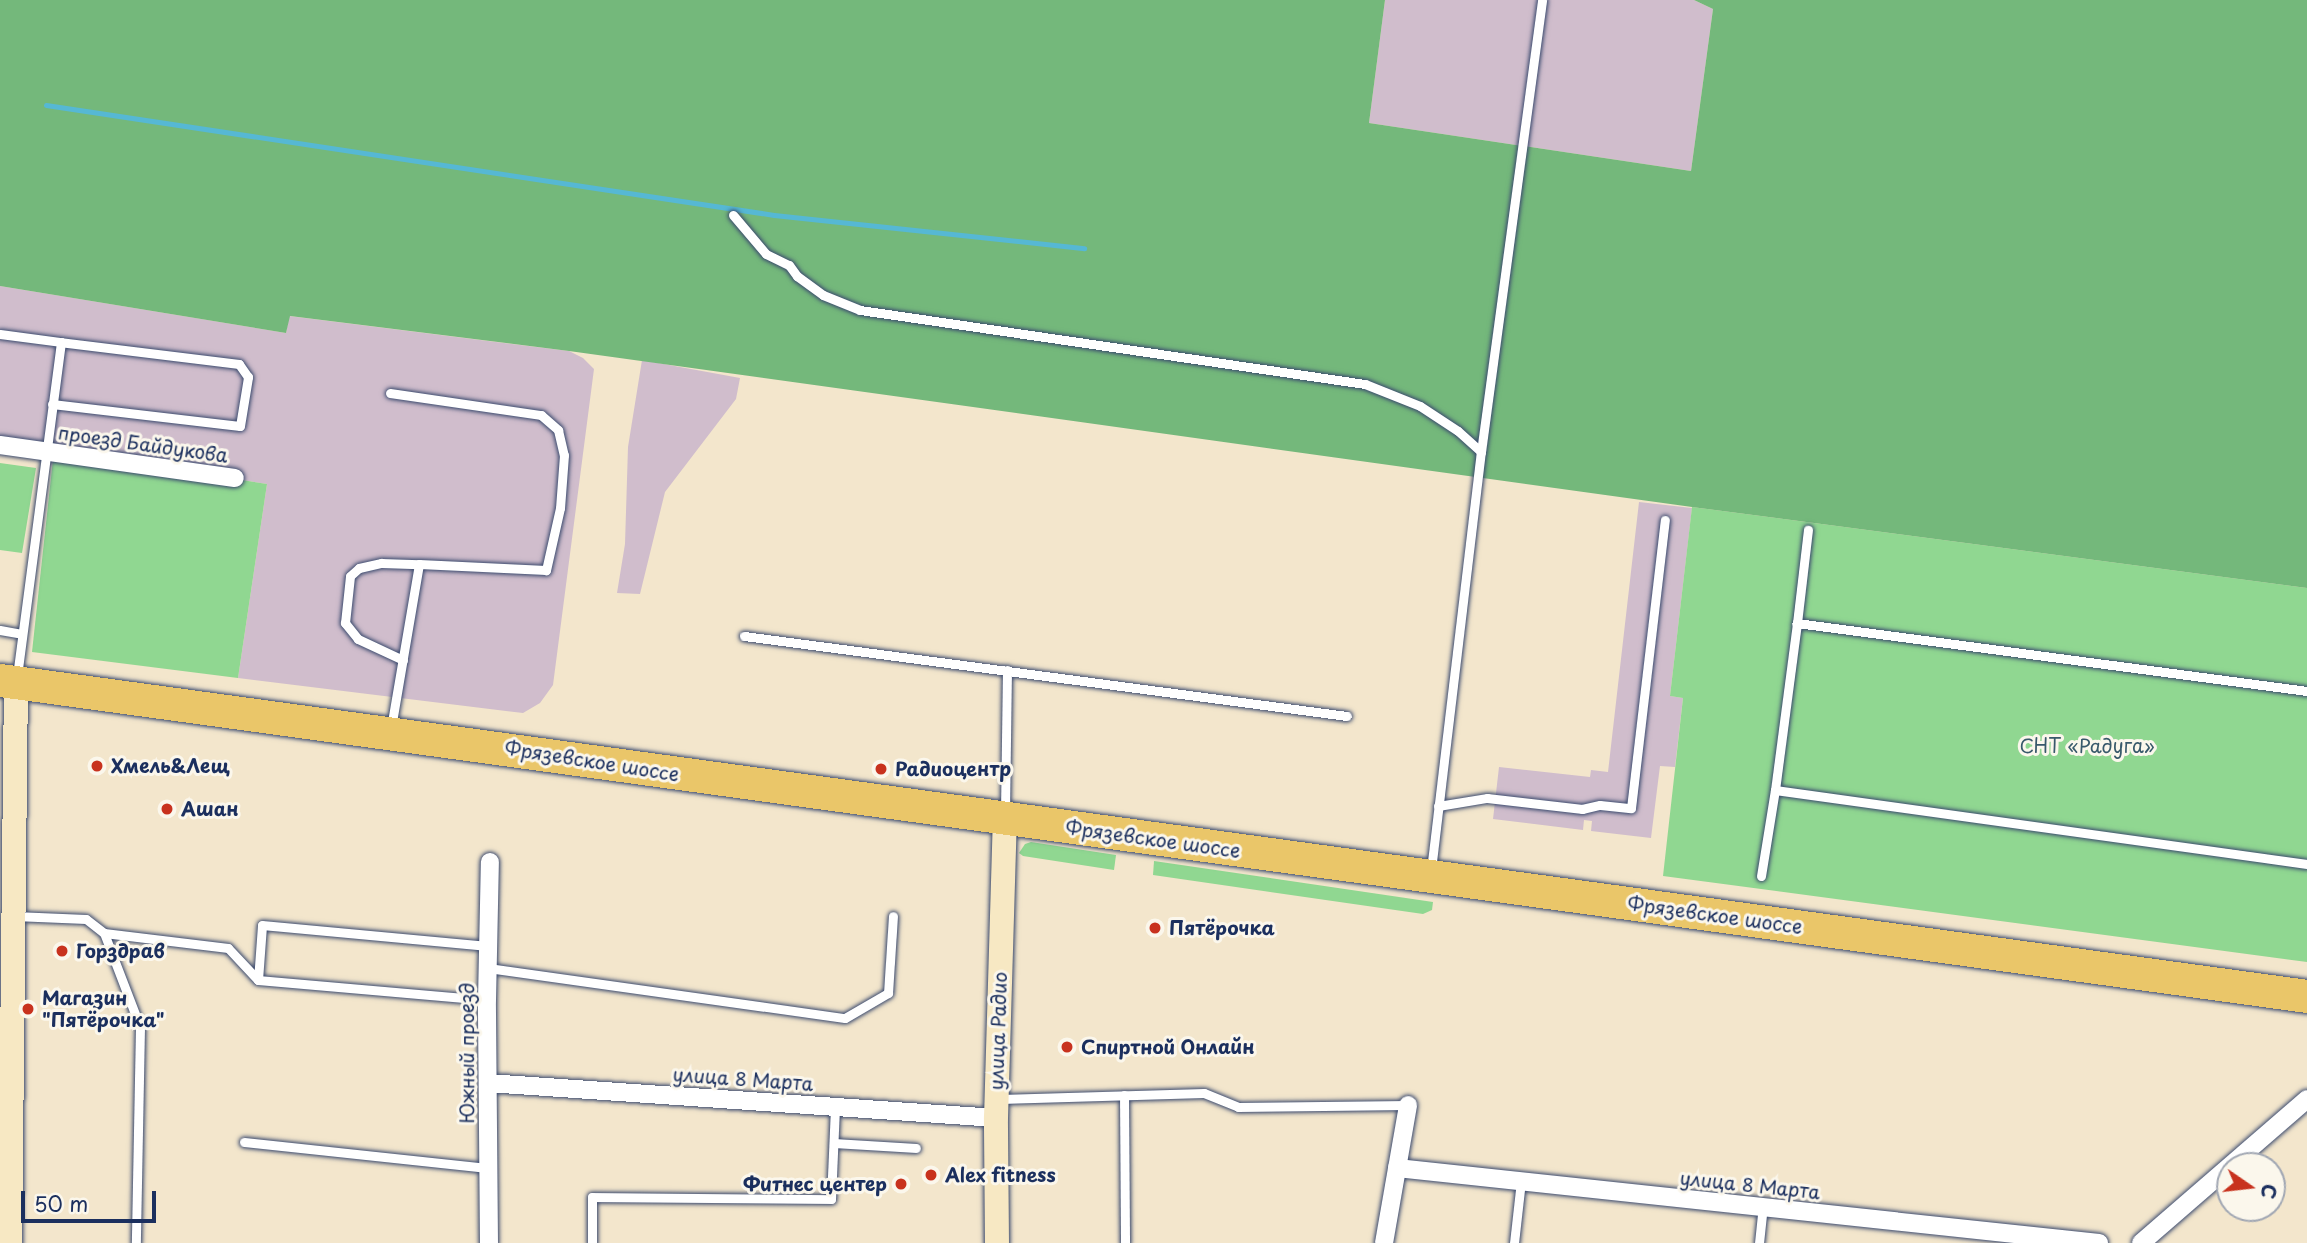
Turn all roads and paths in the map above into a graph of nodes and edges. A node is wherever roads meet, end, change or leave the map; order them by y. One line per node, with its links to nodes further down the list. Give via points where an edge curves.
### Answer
1 (1542, 0): 9 (lane)
2 (733, 215): 9 (lane, via 766,254 789,265 823,295 860,310 1365,384 1420,406)
3 (0, 334): 4 (lane)
4 (61, 342): 6 (lane); 6 (lane, via 239,364 247,377 240,426)
5 (390, 393): 13 (lane, via 541,415 558,430 564,455 560,508 546,570)
6 (52, 404): 8 (lane)
7 (0, 445): 8 (street, проезд Байдукова)
8 (45, 451): 10 (street, проезд Байдукова); 16 (lane, проезд Байдукова)
9 (1481, 452): 26 (lane)
10 (235, 478)
11 (1665, 520): 26 (lane, via 1631,808 1600,805 1582,809 1487,798)
12 (1808, 530): 14 (lane)
13 (419, 564): 18 (lane); 18 (lane, via 381,563 359,568 350,576 345,623 358,639)
14 (1797, 623): 21 (lane); 25 (lane)
15 (0, 630): 16 (lane)
16 (22, 634): 20 (lane, проезд Байдукова)
17 (744, 636): 19 (lane)
18 (403, 660): 23 (lane)
19 (1007, 670): 22 (lane); 27 (lane)
20 (8, 681): 23 (highway, Фрязевское шоссе); 24 (main road)
21 (2307, 691)
22 (1347, 716)
23 (390, 732): 27 (highway, Фрязевское шоссе)
24 (6, 787): 32 (main road)
25 (1775, 790): 29 (lane); 31 (lane)
26 (1438, 806): 30 (lane)
27 (1005, 818): 30 (highway, Фрязевское шоссе); 45 (main road, улица Радио)
28 (490, 862): 35 (street, Южный проезд)
29 (2307, 864)
30 (1430, 876): 38 (highway, Фрязевское шоссе)
31 (1761, 876)
32 (12, 916): 34 (lane, via 86,919); 49 (main road)
33 (893, 916): 36 (lane, via 888,993 845,1018)
34 (104, 933): 37 (lane, via 228,948); 57 (lane, via 140,1027)
35 (488, 946): 36 (street, Южный проезд); 37 (lane, via 262,926)
36 (488, 968): 39 (street, Южный проезд)
37 (258, 981): 39 (lane)
38 (2307, 996)
39 (487, 1000): 40 (street, Южный проезд)
40 (488, 1083): 44 (street, улица 8 Марта); 51 (street, Южный проезд)
41 (1124, 1095): 43 (lane, via 1204,1093 1238,1107); 45 (lane); 61 (lane)
42 (2307, 1099): 66 (street)
43 (1408, 1105): 50 (street)
44 (835, 1106): 45 (street, улица 8 Марта); 47 (lane)
45 (996, 1108): 60 (main road, улица Радио)
46 (244, 1142): 51 (lane)
47 (834, 1143): 48 (lane); 59 (lane, via 831,1199 592,1197)
48 (916, 1148)
49 (5, 1165): 56 (main road)
50 (1397, 1167): 52 (street, улица 8 Марта); 62 (street)
51 (488, 1168): 58 (street, Южный проезд)
52 (1521, 1181): 53 (street, улица 8 Марта); 63 (lane)
53 (1763, 1207): 54 (street, улица 8 Марта); 64 (lane)
54 (2010, 1238): 55 (street, улица 8 Марта)
55 (2062, 1241): 65 (street, улица 8 Марта)
56 (10, 1243)
57 (136, 1243)
58 (489, 1243)
59 (592, 1243)
60 (997, 1243)
61 (1125, 1243)
62 (1384, 1243)
63 (1514, 1243)
64 (1759, 1243)
65 (2099, 1243)
66 (2141, 1243)

